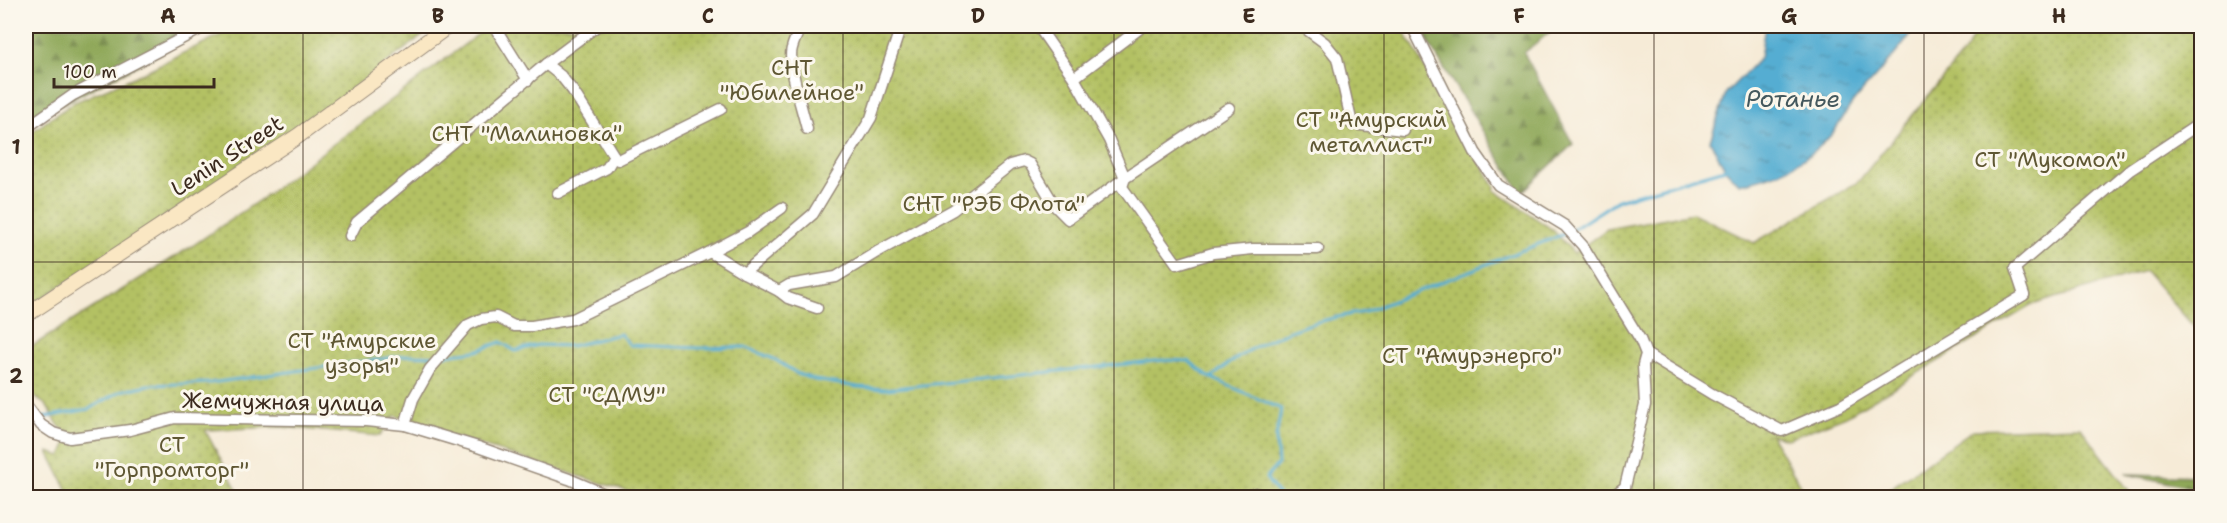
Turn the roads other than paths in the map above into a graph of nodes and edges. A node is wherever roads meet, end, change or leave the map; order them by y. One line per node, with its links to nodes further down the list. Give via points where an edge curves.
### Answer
1 (206, 26): 17 (street, via 73,95)
2 (448, 26): 30 (street, Lenin Street, via 298,136)
3 (494, 26): 13 (street)
4 (597, 26): 11 (street)
5 (800, 26): 18 (street, via 791,49 792,69)
6 (901, 26): 27 (street, via 871,118 813,214)
7 (1038, 26): 12 (street)
8 (1143, 26): 12 (street)
9 (1302, 26): 19 (street, via 1325,43 1336,58 1352,124)
10 (1412, 26): 31 (street, via 1475,152 1498,185 1565,226 1575,237)
11 (546, 64): 13 (street); 20 (street, via 573,91)
12 (1074, 78): 21 (street, via 1109,140)
13 (528, 81): 24 (street, via 357,222)
14 (1230, 108): 21 (street)
15 (721, 109): 20 (street, via 618,160)
16 (2202, 122): 31 (street, via 2130,170 2015,268 2024,295 1840,406 1782,431)
17 (26, 128)
18 (807, 129)
19 (1403, 130)
20 (614, 156): 22 (street, via 607,168)
21 (1125, 178): 25 (street, via 1122,187 1177,264 1213,253); 28 (street, via 1068,219 1055,206 1029,164 1024,161 1010,165 953,210 836,277 789,285)
22 (558, 193)
23 (782, 208): 26 (street)
24 (350, 236)
25 (1318, 249)
26 (710, 252): 27 (street); 33 (street, via 573,319 514,326 496,317 468,325 436,363 413,399)
27 (744, 273): 28 (street)
28 (779, 291): 29 (street)
29 (817, 308)
30 (26, 315)
31 (1646, 354): 37 (street, via 1640,432 1625,487)
32 (29, 409): 33 (street, Жемчужная улица, via 41,425 70,438 130,430 175,418 366,420)
33 (405, 425): 34 (street, Жемчужная улица, via 498,454)
34 (614, 498)
35 (1240, 498): 36 (street, via 1256,493)
36 (1270, 498)
37 (1610, 498)

